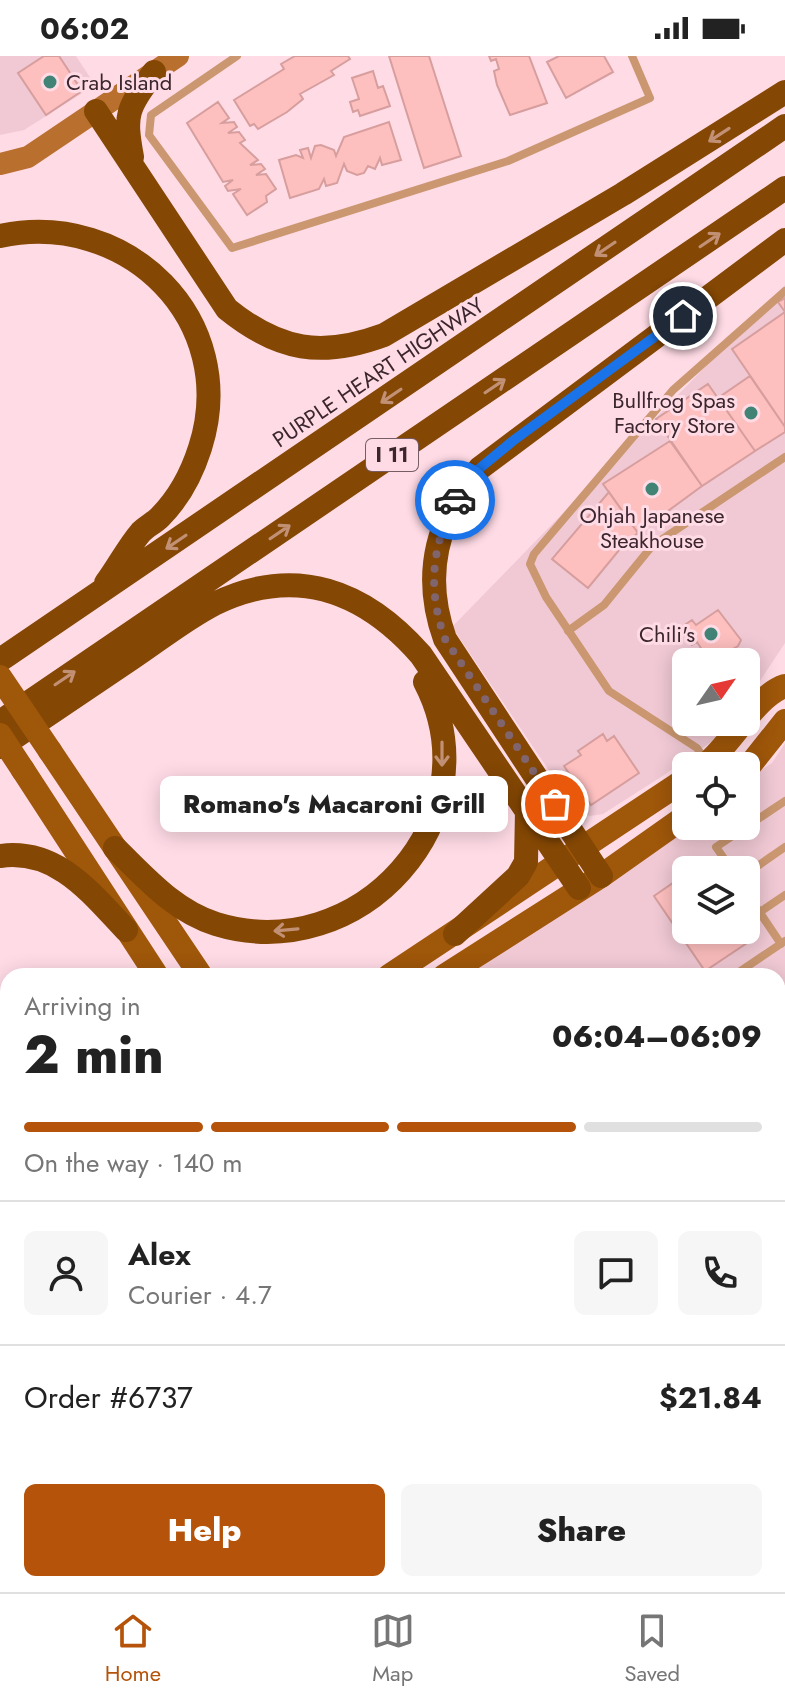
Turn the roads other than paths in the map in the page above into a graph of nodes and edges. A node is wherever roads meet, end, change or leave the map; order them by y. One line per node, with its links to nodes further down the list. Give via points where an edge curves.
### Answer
1 (237, 56): 2 (lane, via 151,115 149,135 232,248 508,161 650,98)
2 (632, 56)
3 (170, 61): 5 (main road); 8 (highway, via 131,106)
4 (785, 92): 8 (highway, one-way to 8, via 384,335 325,350 274,339 227,309)
5 (96, 111): 7 (main road, via 28,157); 8 (highway)
6 (785, 126): 14 (highway, PURPLE HEART HIGHWAY / I 11, one-way to 14)
7 (0, 164)
8 (131, 164)
9 (785, 188): 21 (highway, I 11, one-way to 9)
10 (0, 236): 14 (highway, via 63,232 124,252 173,295 191,322 203,356 207,418 194,465)
11 (785, 240): 31 (highway, via 480,468 457,495 443,524 433,586 445,639)
12 (785, 291): 16 (lane, via 673,390 534,554 532,574)
13 (785, 457): 16 (lane, via 652,546 604,605)
14 (97, 597): 17 (highway, PURPLE HEART HIGHWAY / I 11)
15 (232, 597): 23 (highway, via 200,612); 29 (highway, via 257,587 304,587 344,595 375,610 421,655); 33 (highway, one-way to 33, via 287,594 331,602 384,631 410,659 427,686 442,733 440,783 426,833 399,876 373,898 334,920 283,931 249,931 185,911)
16 (568, 631): 24 (lane, via 609,691)
17 (0, 660)
18 (0, 677): 33 (main road, bridge)
19 (785, 686): 25 (main road, via 769,691)
20 (785, 721): 26 (main road)
21 (0, 722)
22 (0, 735): 41 (main road, bridge)
23 (0, 747)
24 (699, 752)
25 (720, 752)
26 (760, 752)
27 (672, 788): 31 (main road)
28 (785, 801): 35 (lane, via 716,847)
29 (527, 811): 36 (highway); 42 (highway, via 526,862 518,876)
30 (672, 826): 38 (main road)
31 (584, 847): 36 (main road); 38 (highway)
32 (785, 847): 37 (lane)
33 (115, 848): 45 (main road)
34 (0, 856): 41 (highway, via 34,858 61,868)
35 (722, 856)
36 (563, 861): 38 (highway); 42 (main road)
37 (760, 864)
38 (590, 882): 47 (main road)
39 (785, 895): 40 (lane)
40 (760, 912): 43 (lane)
41 (126, 930): 44 (main road)
42 (455, 934): 46 (main road)
43 (783, 943): 48 (lane)
44 (152, 968)
45 (196, 968)
46 (402, 968)
47 (456, 968)
48 (745, 968)

